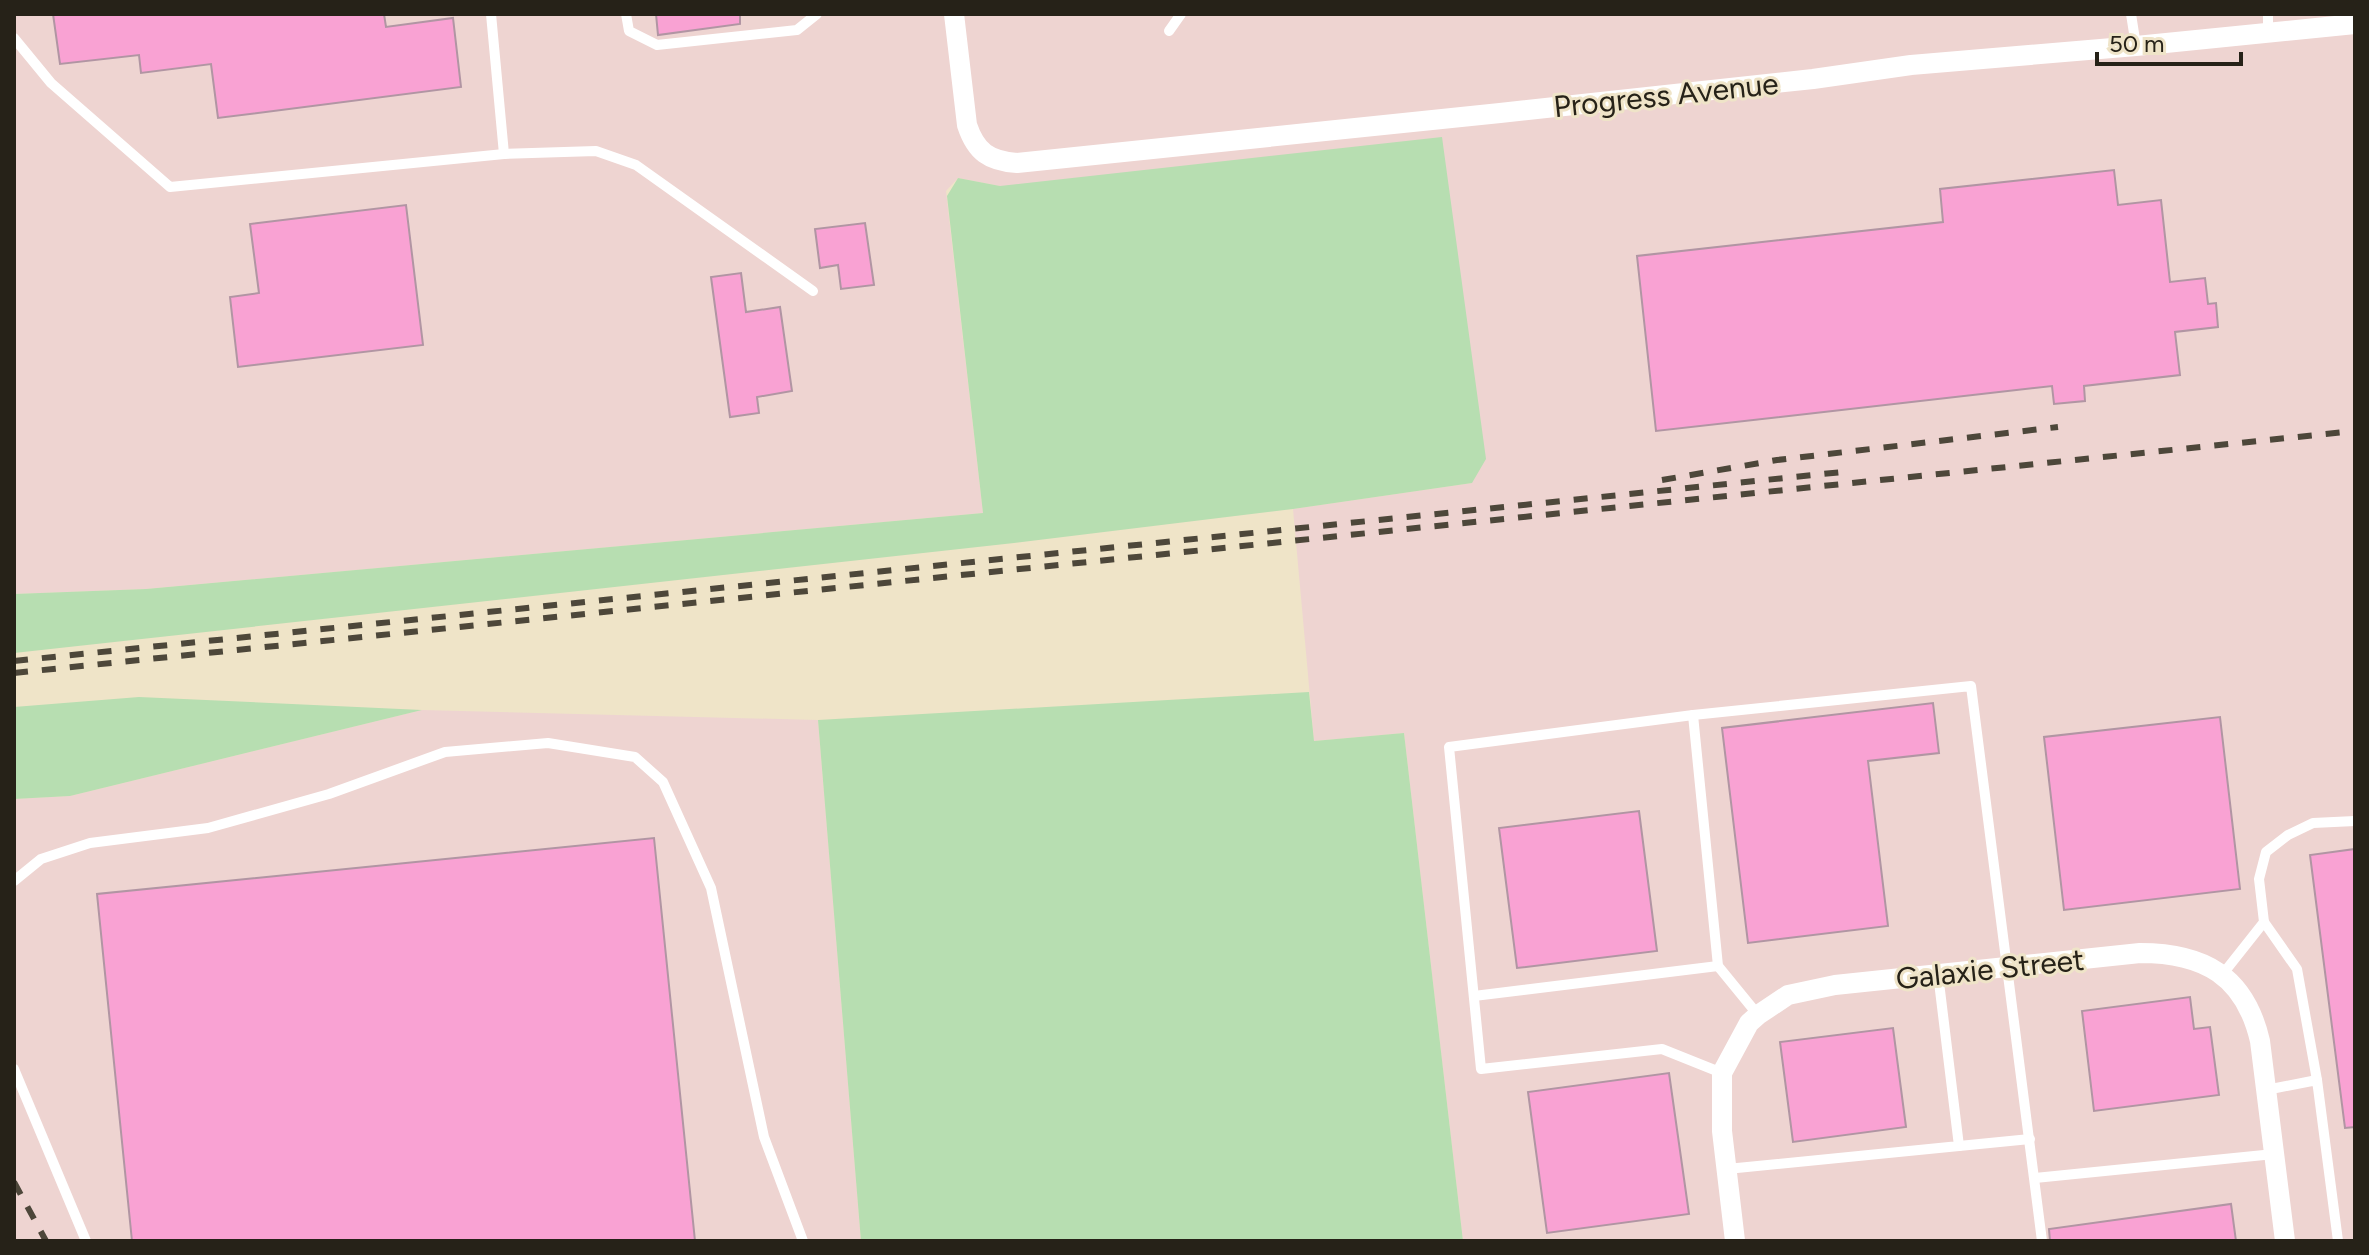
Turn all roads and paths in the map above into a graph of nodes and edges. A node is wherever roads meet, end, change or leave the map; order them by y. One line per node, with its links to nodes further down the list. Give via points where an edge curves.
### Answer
1 (491, 14): 12 (lane)
2 (626, 14): 3 (lane, via 629,31 657,45 797,30)
3 (817, 14)
4 (954, 14): 11 (street, Progress Avenue, via 972,139 997,161 1017,163 1911,65)
5 (1181, 14): 9 (lane)
6 (2131, 14): 11 (lane)
7 (2268, 23): 8 (street, Progress Avenue); 11 (street, Progress Avenue)
8 (2355, 24)
9 (1169, 31)
10 (14, 38): 12 (lane, via 51,83 170,187)
11 (2136, 46)
12 (504, 154): 13 (lane, via 596,151 636,165)
13 (813, 291)
14 (1693, 715): 18 (lane); 19 (lane, via 1971,686); 22 (lane, via 1449,747)
15 (2355, 821): 17 (lane, via 2313,823 2266,852 2259,879)
16 (14, 881): 34 (lane, via 41,859 90,843 208,828 329,794 445,752 548,743 635,757 663,782 711,888 764,1137)
17 (2264, 922): 21 (lane); 26 (lane, via 2297,969)
18 (1718, 966): 22 (lane); 23 (lane)
19 (2009, 967): 20 (street, Galaxie Street); 21 (street, Galaxie Street, via 2165,953 2191,958); 28 (lane)
20 (1938, 974): 23 (street, Galaxie Street, via 1788,995); 29 (lane)
21 (2228, 980): 27 (street, via 2257,1026)
22 (1474, 996): 25 (lane, via 1481,1069 1662,1049)
23 (1753, 1019): 25 (street)
24 (14, 1069): 33 (lane)
25 (1722, 1073): 31 (street)
26 (2317, 1080): 27 (lane); 38 (lane)
27 (2266, 1090): 30 (street)
28 (2030, 1139): 29 (lane); 32 (lane)
29 (1959, 1146): 31 (lane)
30 (2274, 1154): 32 (lane); 37 (street)
31 (1727, 1169): 35 (street)
32 (2035, 1178): 36 (lane)
33 (86, 1241)
34 (803, 1241)
35 (1735, 1241)
36 (2042, 1241)
37 (2285, 1241)
38 (2338, 1241)

